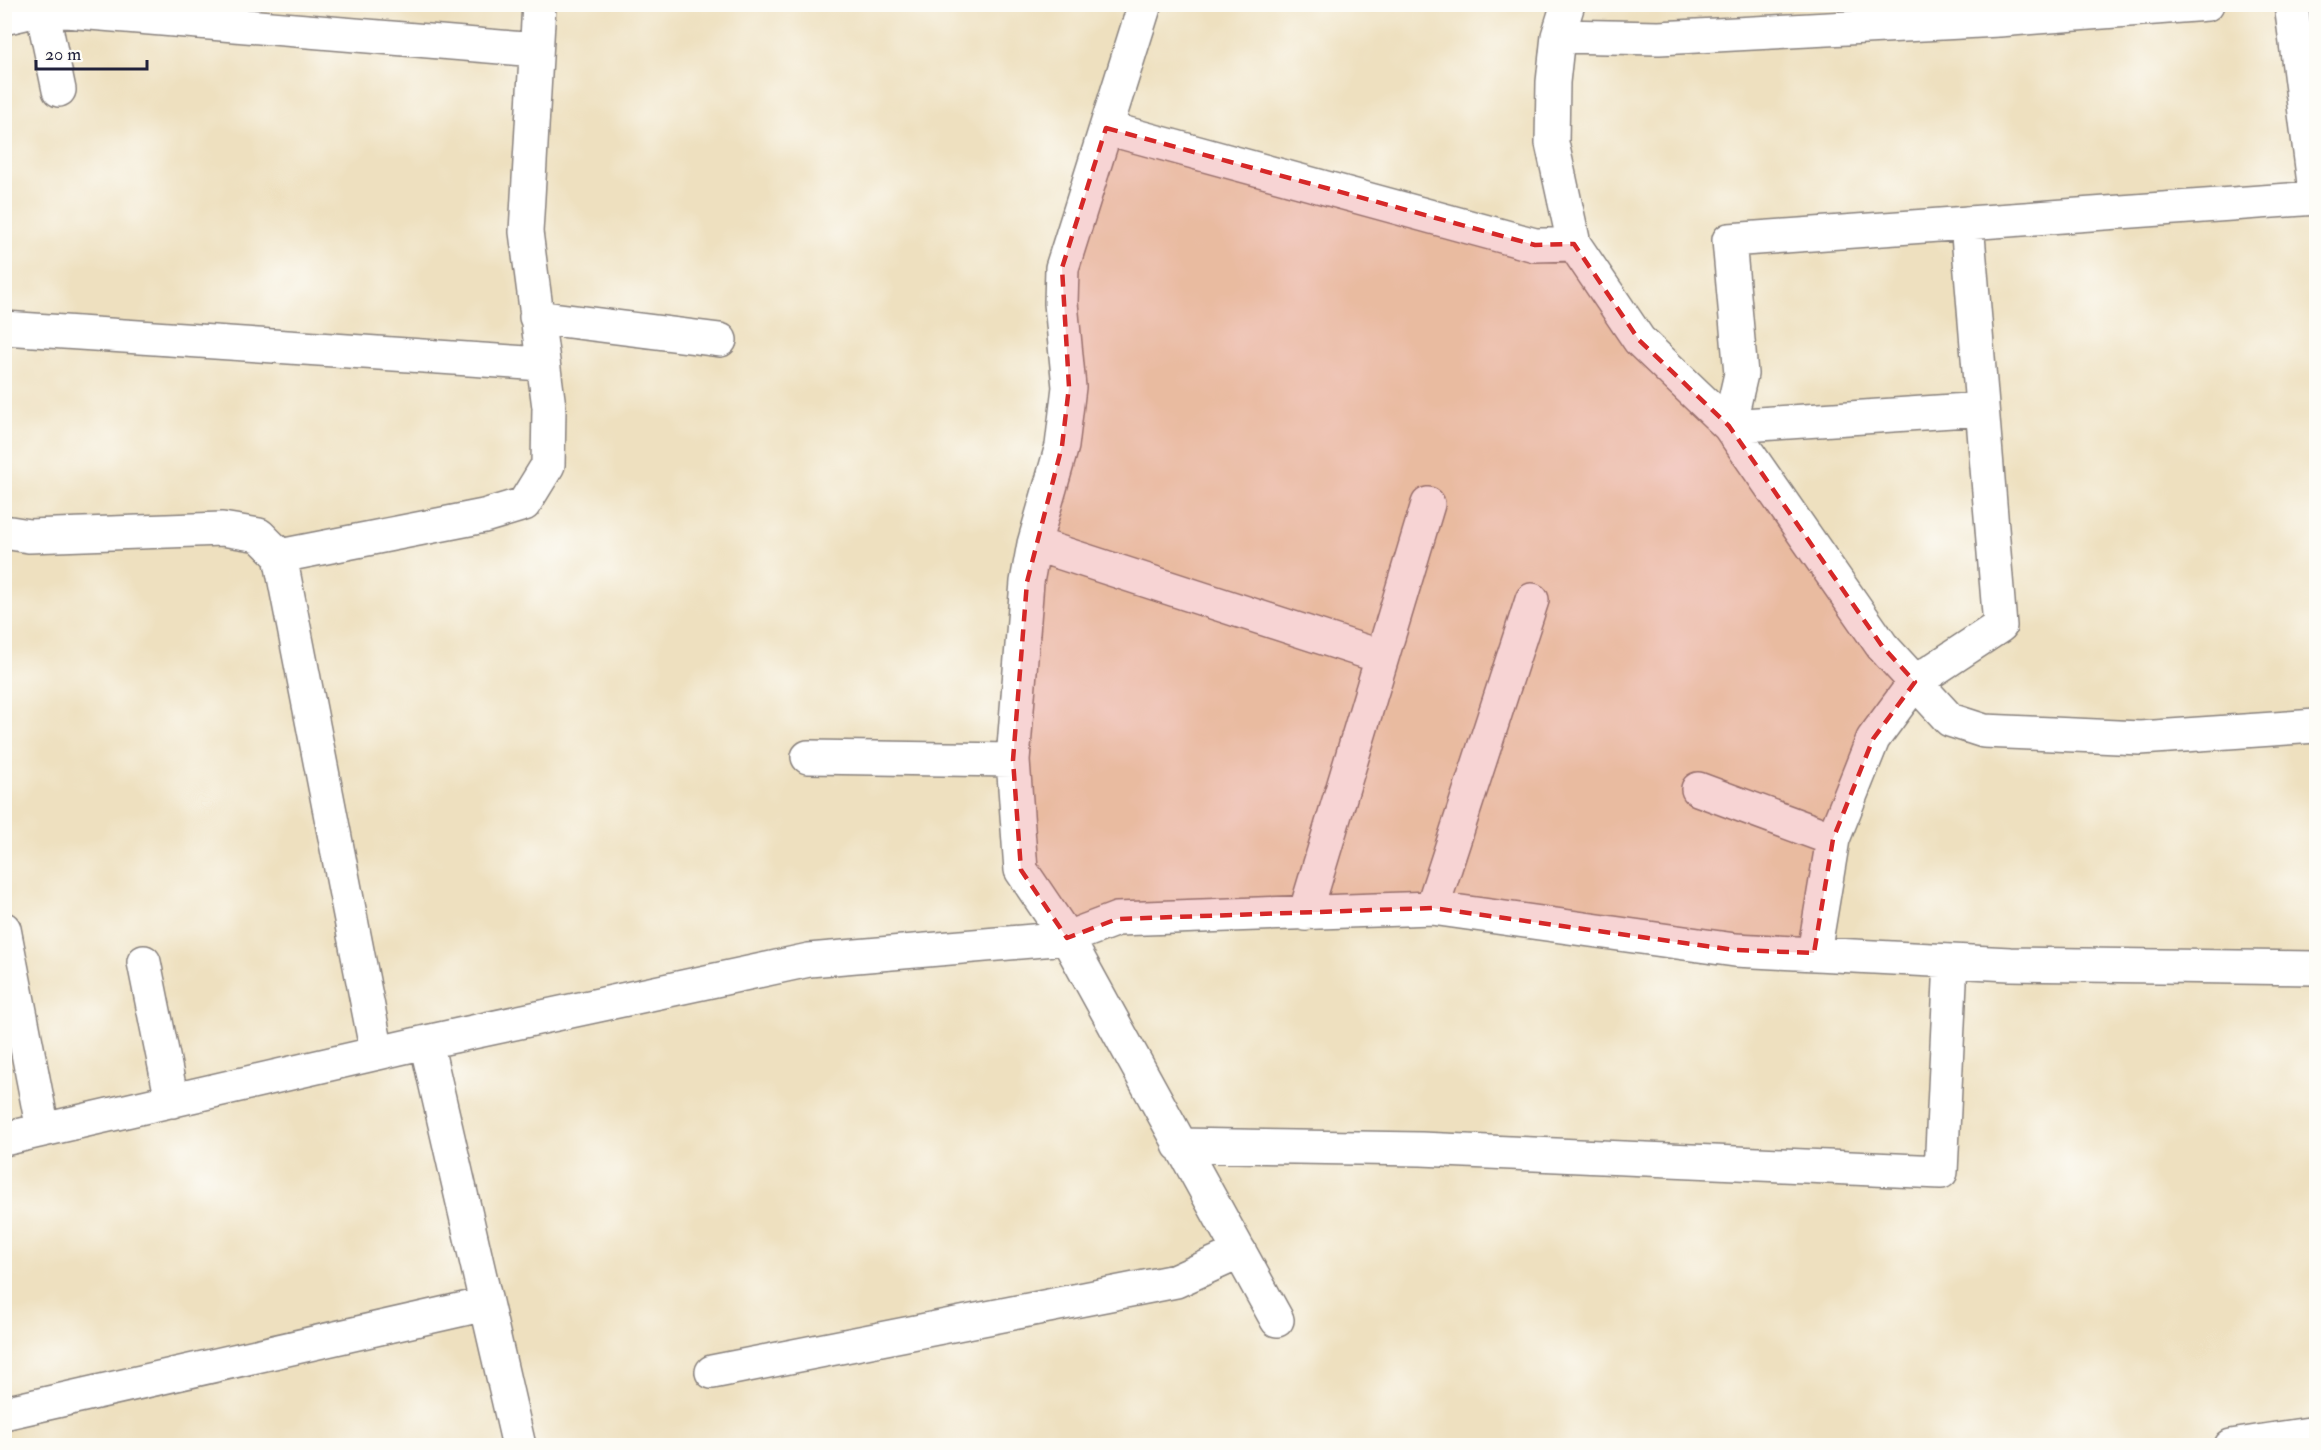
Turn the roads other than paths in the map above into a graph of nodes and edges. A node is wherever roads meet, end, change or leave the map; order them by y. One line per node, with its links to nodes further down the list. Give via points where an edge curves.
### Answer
1 (539, 4): 9 (street)
2 (1145, 4): 11 (street)
3 (1568, 4): 8 (street)
4 (2207, 4): 8 (street, via 1999,20 1659,38)
5 (2291, 4): 12 (street)
6 (42, 9): 7 (street); 9 (street); 10 (street)
7 (4, 18)
8 (1558, 36): 14 (street, via 1552,143)
9 (536, 50): 15 (street, via 526,232)
10 (59, 90)
11 (1106, 128): 14 (street, via 1535,245); 23 (street, via 1062,268 1061,303 1069,387 1062,446)
12 (2316, 185): 13 (street)
13 (1967, 223): 19 (street); 20 (street, via 1729,240 1741,374)
14 (1574, 244): 20 (street, via 1639,340)
15 (536, 317): 17 (street); 18 (street)
16 (4, 328): 18 (street)
17 (720, 340)
18 (542, 364): 24 (street, via 549,407 548,465 524,504 484,516)
19 (1982, 409): 20 (street); 27 (street, via 2000,626)
20 (1729, 426): 27 (street, via 1882,646)
21 (1428, 504): 26 (street)
22 (4, 532): 24 (street, via 29,536 222,529 259,535)
23 (1034, 544): 26 (street); 30 (street, via 1027,582)
24 (280, 556): 42 (street)
25 (1532, 600): 33 (street)
26 (1382, 657): 34 (street)
27 (1915, 682): 28 (street, via 1950,720 1984,731 2140,738); 32 (street, via 1873,739)
28 (2316, 726)
29 (808, 757): 30 (street)
30 (1013, 760): 36 (street, via 1021,870)
31 (1698, 789): 32 (street)
32 (1833, 839): 37 (street)
33 (1432, 908): 34 (street); 37 (street, via 1735,950)
34 (1305, 914): 36 (street, via 1117,919)
35 (4, 929): 44 (street)
36 (1067, 938): 41 (street, via 809,960); 46 (street)
37 (1814, 954): 38 (street)
38 (1951, 961): 40 (street); 46 (street, via 1941,1172 1421,1149)
39 (144, 962): 43 (street)
40 (2316, 968)
41 (426, 1042): 42 (street); 48 (street)
42 (377, 1053): 43 (street)
43 (172, 1101): 44 (street)
44 (43, 1130): 45 (street)
45 (4, 1138)
46 (1179, 1145): 47 (street)
47 (1240, 1252): 49 (street); 50 (street, via 1176,1281)
48 (486, 1304): 51 (street); 53 (street)
49 (1276, 1320)
50 (712, 1372)
51 (4, 1413)
52 (2316, 1433): 54 (street)
53 (519, 1446)
54 (2231, 1446)

